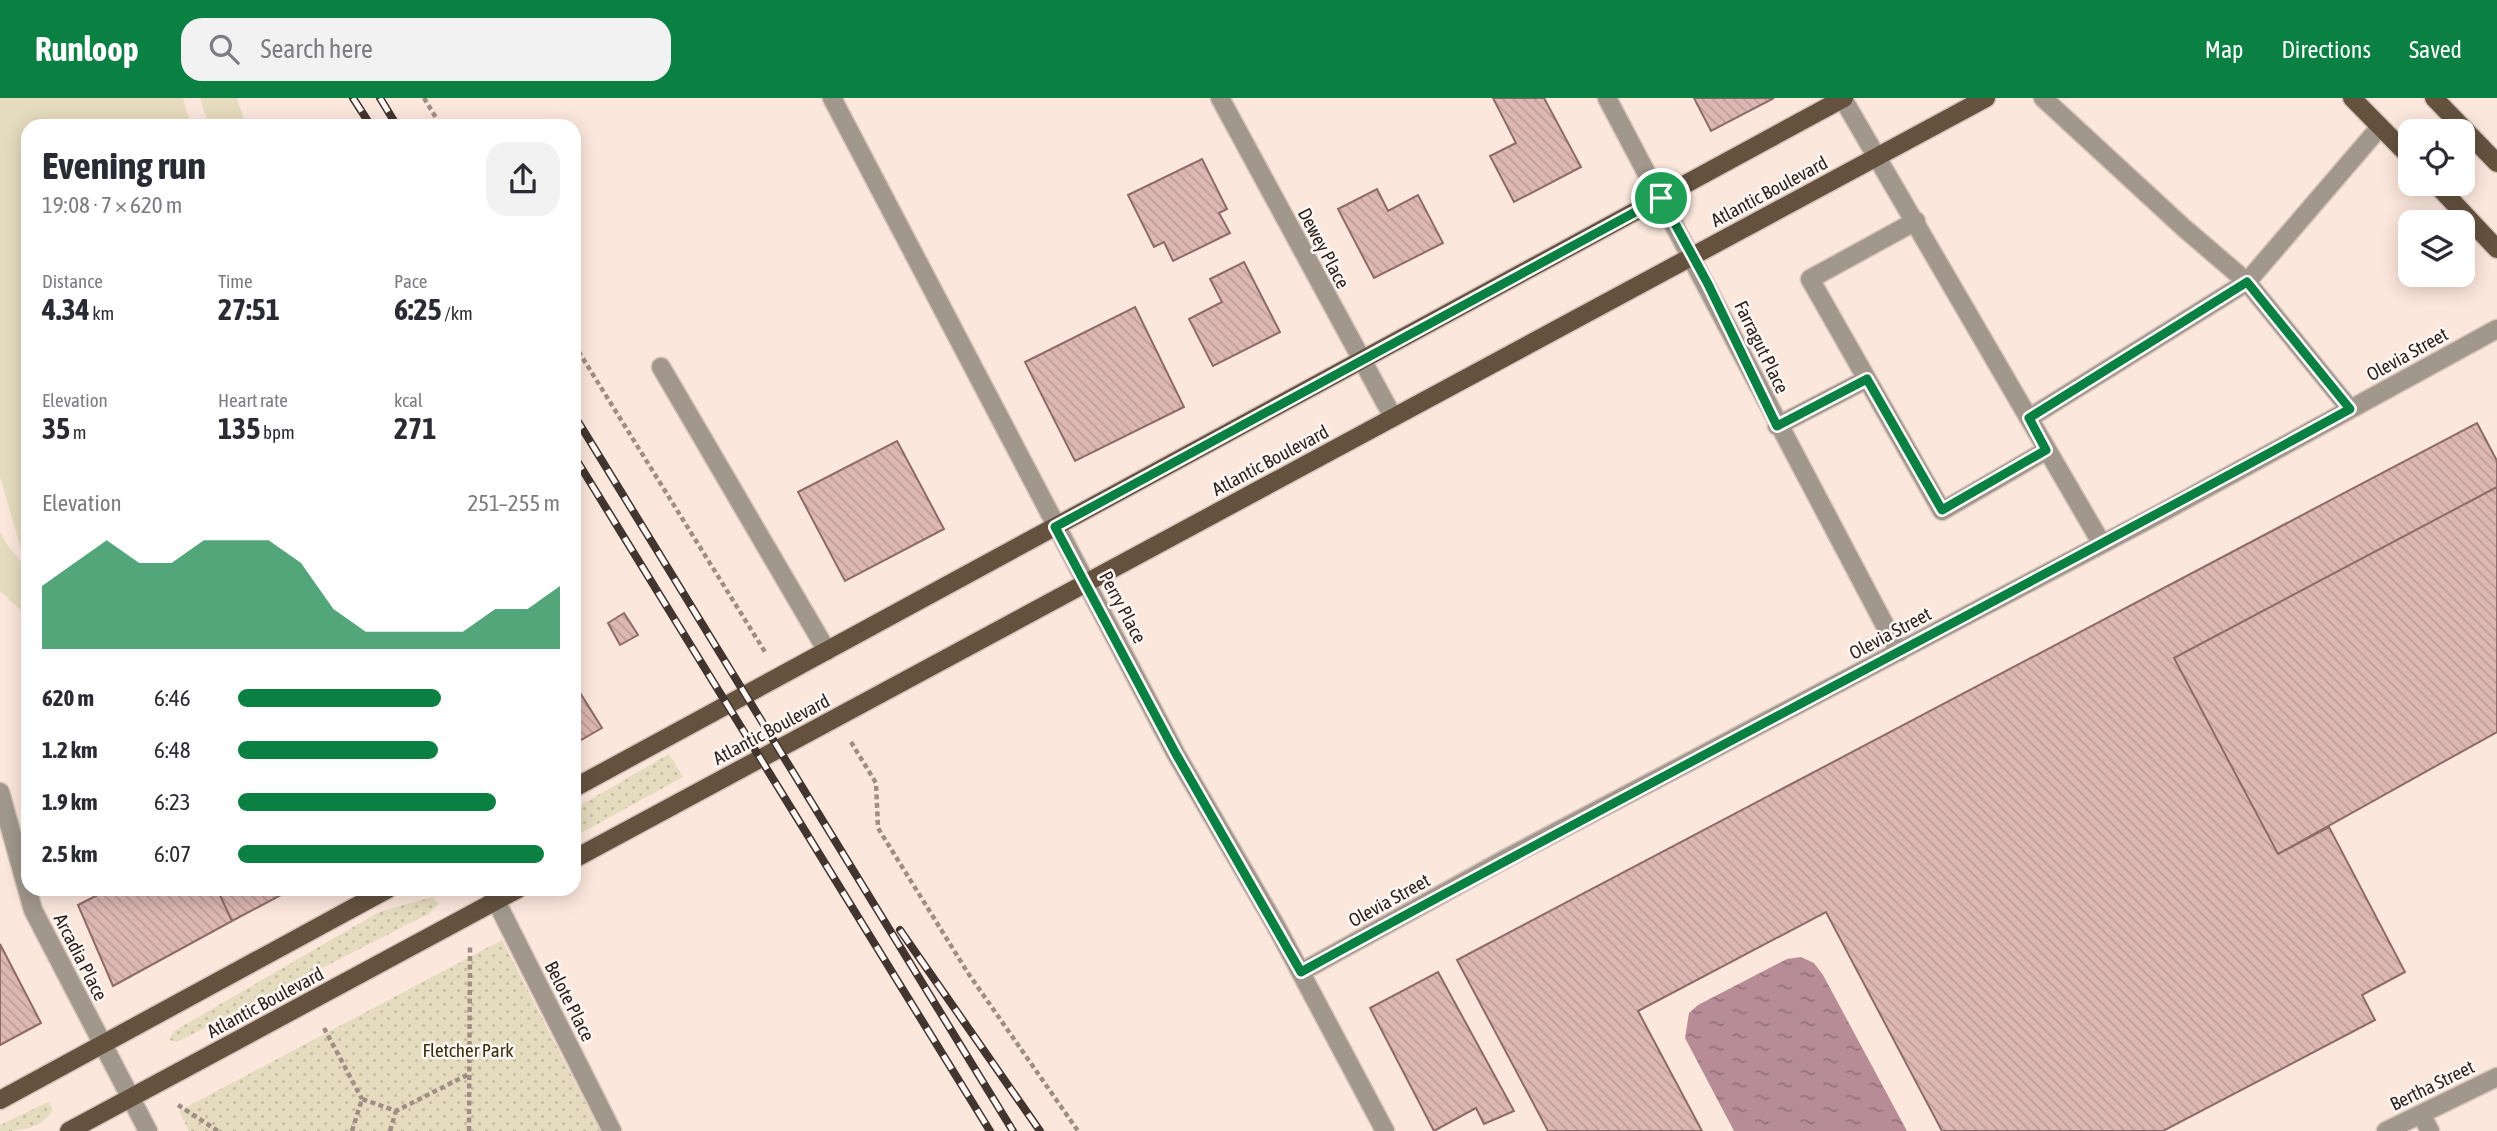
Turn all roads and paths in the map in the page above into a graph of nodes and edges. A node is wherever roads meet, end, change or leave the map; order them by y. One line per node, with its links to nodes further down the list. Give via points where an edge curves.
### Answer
1 (424, 98): 10 (path)
2 (832, 98): 30 (street, Perry Place)
3 (1220, 98): 22 (street, Dewey Place)
4 (1607, 98): 16 (street, Farragut Place)
5 (1843, 98): 13 (street); 16 (main road)
6 (1986, 98): 13 (main road, Atlantic Boulevard)
7 (2043, 98): 20 (street)
8 (2352, 98): 11 (main road)
9 (2434, 98): 14 (main road)
10 (437, 119)
11 (2380, 127): 12 (main road); 20 (street)
12 (2398, 145)
13 (1878, 157): 17 (street); 19 (main road, Atlantic Boulevard)
14 (2497, 163)
15 (2447, 196): 18 (main road)
16 (1661, 198): 19 (street, Farragut Place); 22 (main road)
17 (1916, 221): 24 (street, via 1810,279); 27 (street)
18 (2497, 249)
19 (1692, 256): 26 (main road, Atlantic Boulevard); 28 (street, Farragut Place)
20 (2247, 282): 25 (street); 27 (street)
21 (2497, 329): 25 (street, Olevia Street)
22 (1361, 360): 26 (street, Dewey Place); 30 (main road)
23 (661, 367): 33 (street)
24 (1867, 379): 28 (street); 29 (street, via 1942,510)
25 (2350, 409): 31 (street, Olevia Street)
26 (1394, 417): 32 (main road, Atlantic Boulevard)
27 (2029, 418): 29 (street)
28 (1777, 426): 34 (street, Farragut Place)
29 (2046, 450): 31 (street)
30 (1055, 527): 32 (street, Perry Place); 33 (main road)
31 (2102, 544): 34 (street, Olevia Street)
32 (1087, 583): 37 (main road, Atlantic Boulevard); 44 (street, Perry Place, via 1176,754)
33 (828, 651): 35 (main road)
34 (1899, 652): 44 (street, Olevia Street)
35 (581, 784)
36 (0, 792): 38 (street, Arcadia Place)
37 (581, 855)
38 (21, 867)
39 (29, 896): 46 (street, Arcadia Place)
40 (375, 896): 46 (main road, Atlantic Boulevard)
41 (491, 896): 49 (main road, Atlantic Boulevard)
42 (494, 896): 61 (street, Belote Place)
43 (470, 947): 47 (path)
44 (1301, 972): 62 (street, Perry Place)
45 (324, 1028): 50 (path)
46 (102, 1045): 49 (street, Arcadia Place); 51 (main road, Atlantic Boulevard)
47 (468, 1074): 53 (path); 60 (path)
48 (2497, 1077): 54 (street, Bertha Street)
49 (130, 1098): 55 (main road, Atlantic Boulevard); 56 (street, Arcadia Place)
50 (362, 1099): 53 (path); 58 (path)
51 (0, 1100)
52 (177, 1104): 57 (path)
53 (396, 1111): 59 (path)
54 (2421, 1114): 63 (street, Bertha Street); 64 (street)
55 (69, 1131)
56 (148, 1131)
57 (218, 1131)
58 (352, 1131)
59 (390, 1131)
60 (469, 1131)
61 (612, 1131)
62 (1385, 1131)
63 (2386, 1131)
64 (2430, 1131)

